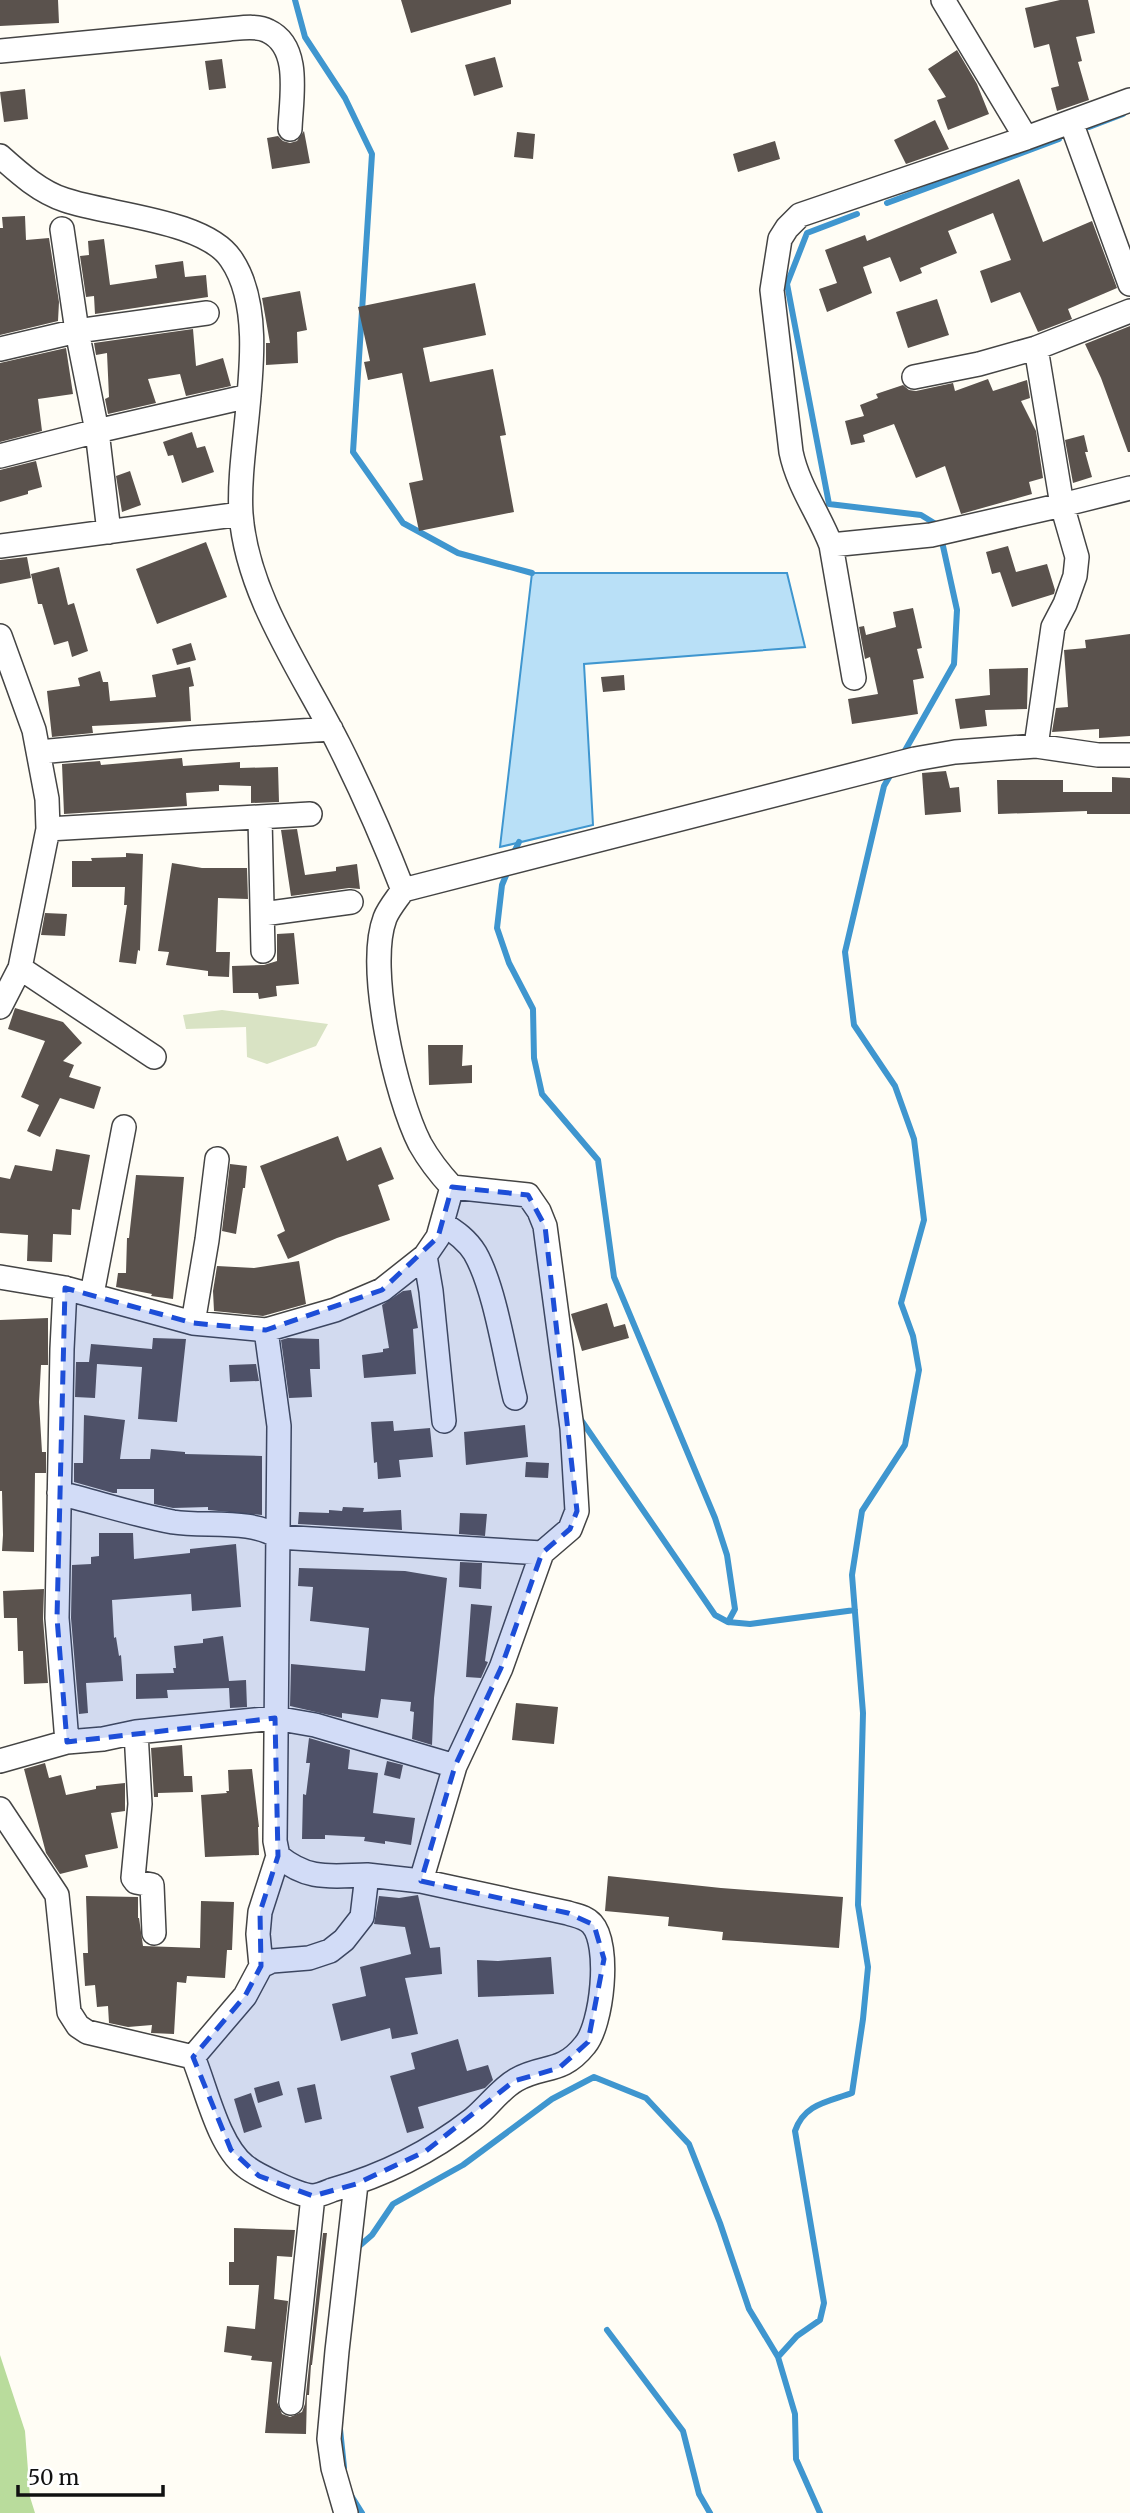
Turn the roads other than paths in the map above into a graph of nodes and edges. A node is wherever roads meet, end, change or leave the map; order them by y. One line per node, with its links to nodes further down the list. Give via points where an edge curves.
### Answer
1 (943, 0): 6 (street)
2 (0, 51): 5 (street, via 229,29 267,30 282,40 290,56)
3 (1130, 100): 4 (street)
4 (1070, 122): 6 (street); 9 (street)
5 (290, 129)
6 (1026, 138): 23 (street, via 800,215 780,239 772,289 791,453 795,471)
7 (0, 156): 16 (street, via 40,188 64,200 189,229 214,242 231,258 248,296)
8 (62, 229): 12 (street)
9 (1130, 284)
10 (1130, 311): 13 (street)
11 (207, 313): 12 (street)
12 (77, 331): 14 (street); 17 (street)
13 (1036, 348): 15 (street); 20 (street)
14 (0, 349)
15 (914, 377)
16 (249, 396): 17 (street); 21 (street)
17 (97, 431): 18 (street); 22 (street)
18 (0, 456)
19 (1130, 488): 20 (street)
20 (1062, 505): 23 (street, via 931,535); 28 (street, via 1077,557 1071,589 1053,627)
21 (241, 514): 22 (street); 27 (street, via 260,593)
22 (109, 531): 24 (street)
23 (831, 545): 26 (street)
24 (0, 546)
25 (0, 636): 29 (street)
26 (854, 678)
27 (331, 729): 29 (street); 34 (street)
28 (1036, 746): 30 (street); 34 (street, via 915,759)
29 (40, 752): 33 (street)
30 (1130, 755)
31 (310, 814): 32 (street)
32 (260, 818): 33 (street); 36 (street)
33 (48, 829): 38 (street)
34 (403, 890): 43 (street, via 385,918 379,996 412,1126)
35 (351, 902): 36 (street)
36 (263, 914): 37 (street)
37 (263, 951)
38 (20, 968): 39 (street); 40 (street)
39 (0, 1007)
40 (154, 1057)
41 (124, 1127): 48 (street)
42 (217, 1159): 49 (street)
43 (452, 1187): 44 (street); 55 (street, via 528,1195 545,1226 572,1428 577,1511 570,1528)
44 (443, 1224): 45 (street); 51 (street, via 462,1236 485,1276)
45 (425, 1256): 50 (street, via 382,1290); 52 (street)
46 (0, 1277): 47 (street)
47 (65, 1288): 48 (street); 53 (street)
48 (92, 1294): 49 (street)
49 (193, 1323): 50 (street)
50 (266, 1331): 54 (street, via 279,1426)
51 (515, 1398)
52 (444, 1421)
53 (58, 1493): 54 (street, via 170,1521 258,1527); 58 (street, via 57,1618)
54 (278, 1537): 55 (street); 56 (street)
55 (542, 1553): 60 (street, via 501,1668)
56 (275, 1718): 57 (street); 60 (street, via 316,1725); 62 (street)
57 (136, 1732): 58 (street); 65 (street, via 140,1804 133,1878 152,1885)
58 (67, 1742): 59 (street)
59 (0, 1761)
60 (455, 1766): 64 (street)
61 (0, 1810): 67 (street, via 57,1895 73,2020 87,2032)
62 (278, 1856): 63 (street, via 313,1876); 66 (street, via 260,1912)
63 (367, 1875): 64 (street); 66 (street, via 362,1917 344,1940 309,1958)
64 (421, 1881): 68 (street, via 586,1919 594,1925 604,1959 599,2007 588,2042 573,2060 514,2081 426,2151)
65 (154, 1933)
66 (261, 1966): 67 (street, via 245,1996)
67 (193, 2057): 69 (street, via 218,2122 242,2164 259,2176)
68 (356, 2184): 69 (street); 71 (street, via 329,2439)
69 (313, 2196): 70 (street)
70 (292, 2403)
71 (346, 2513)

